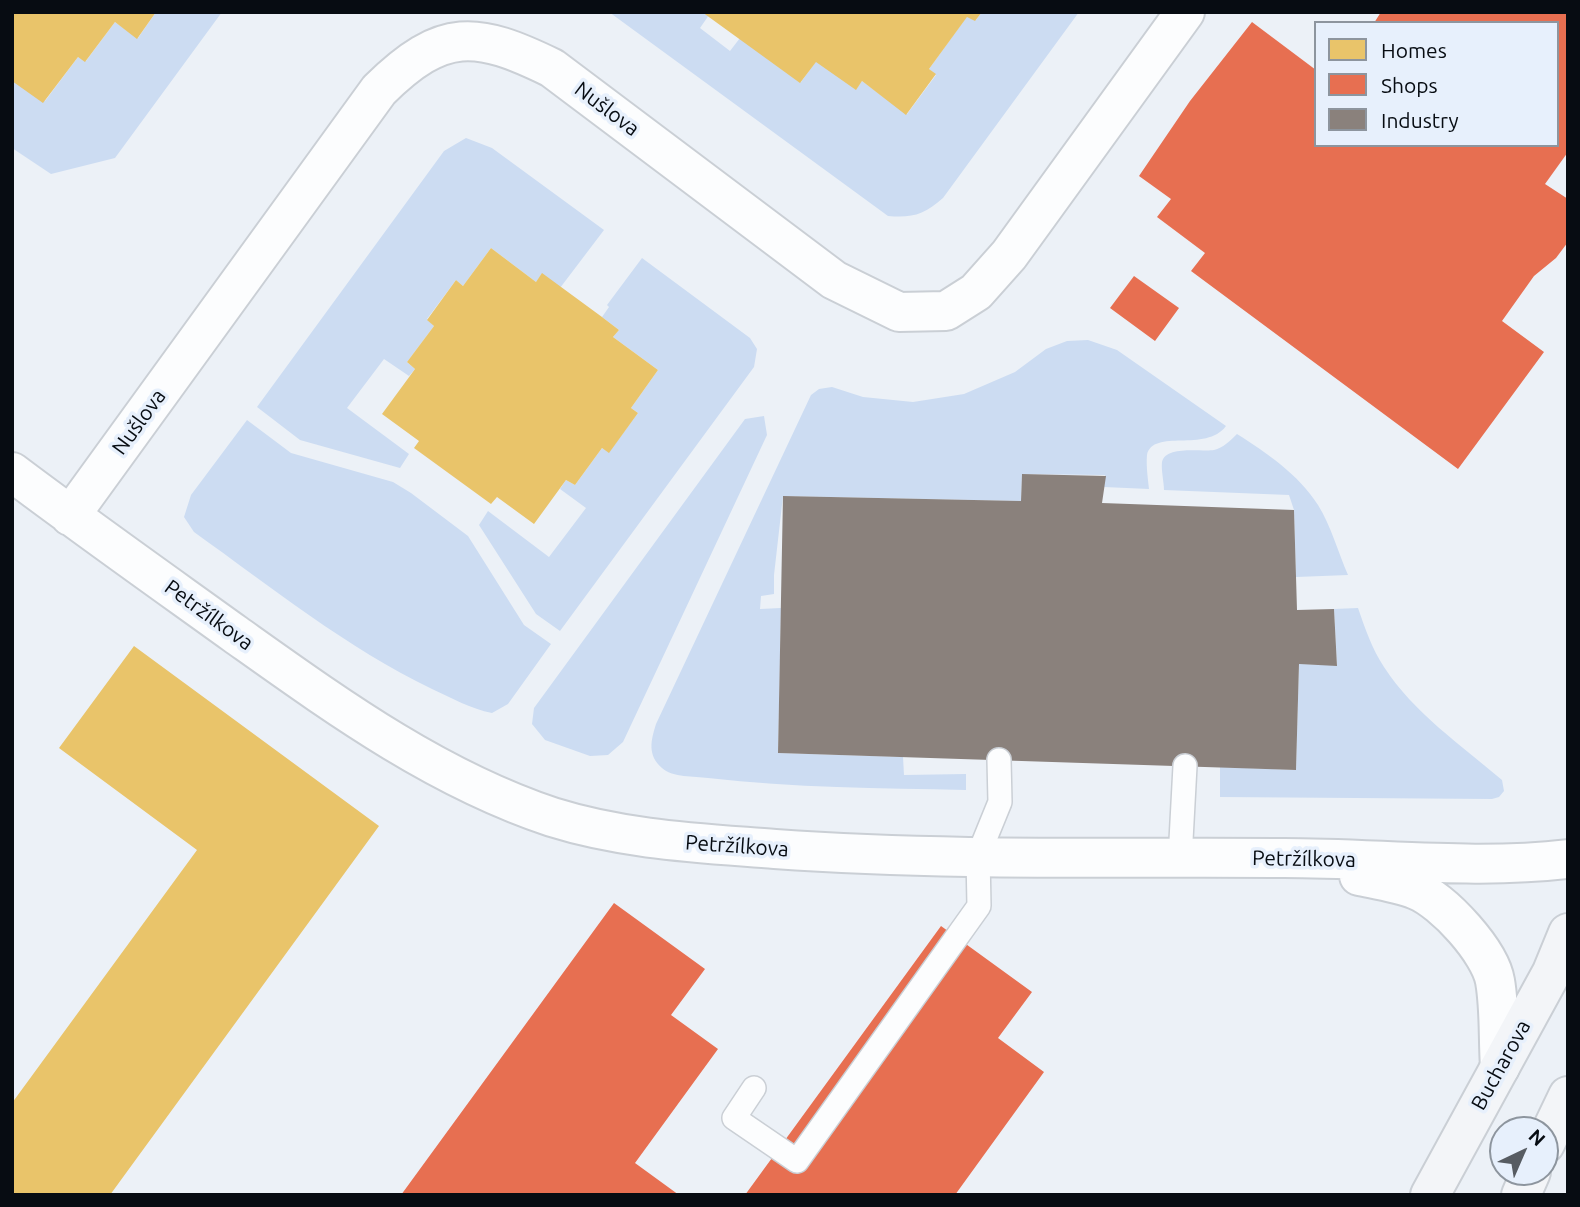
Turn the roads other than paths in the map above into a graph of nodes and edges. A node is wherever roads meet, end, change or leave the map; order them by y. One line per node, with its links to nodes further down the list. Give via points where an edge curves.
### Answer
1 (1185, 12): 3 (street, Nušlova, via 1009,255 976,292 946,311 899,312 834,280 552,68 501,46 473,40 427,52 379,90)
2 (12, 472): 3 (street, Petržílkova)
3 (70, 516): 6 (street, Petržílkova, via 350,716 451,775 552,817 653,840 834,853)
4 (999, 760): 6 (lane, via 1000,802)
5 (1185, 766): 8 (lane)
6 (978, 856): 8 (street, Petržílkova); 12 (lane, via 979,906 797,1161 734,1118)
7 (1289, 858): 8 (street, Petržílkova); 9 (street, Petržílkova, via 1524,864); 11 (street, via 1419,891 1452,917 1490,964)
8 (1180, 859)
9 (1568, 859)
10 (1568, 933): 11 (main road, Bucharova)
11 (1500, 1067): 15 (main road, Bucharova)
12 (754, 1088)
13 (1568, 1097): 14 (main road)
14 (1559, 1116)
15 (1430, 1195)

